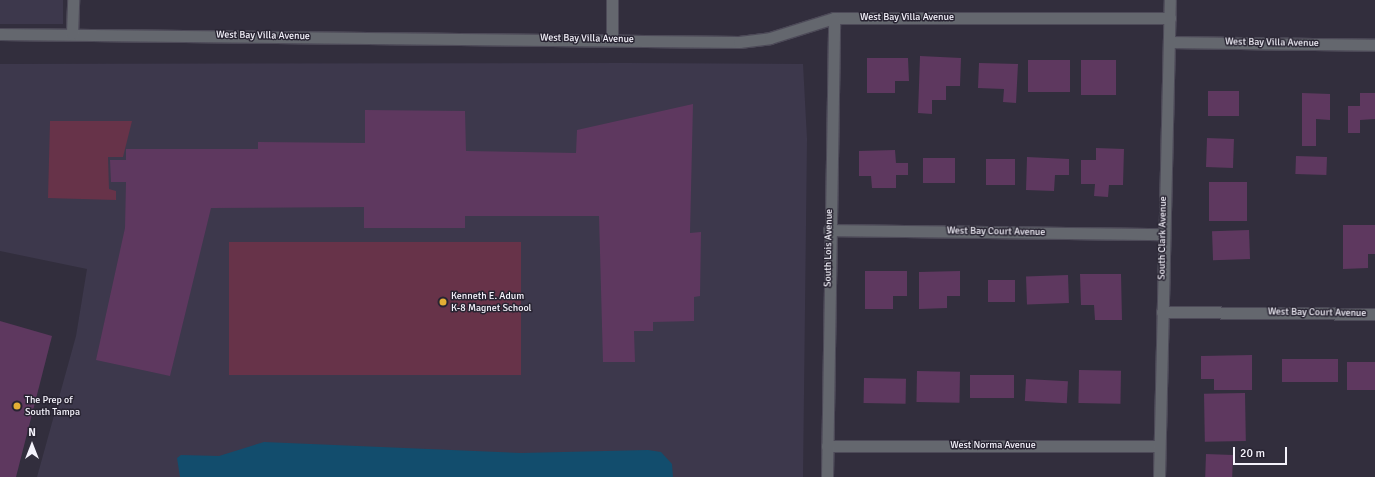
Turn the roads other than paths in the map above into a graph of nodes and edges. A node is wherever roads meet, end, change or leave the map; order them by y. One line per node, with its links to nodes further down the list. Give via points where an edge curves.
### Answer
1 (72, 0): 7 (street)
2 (612, 0): 8 (street)
3 (1170, 0): 5 (street, South Clark Avenue)
4 (834, 18): 5 (street, West Bay Villa Avenue); 8 (street, West Bay Villa Avenue, via 770,38 739,42); 11 (street, South Lois Avenue)
5 (1170, 18): 9 (street, South Clark Avenue)
6 (0, 34): 7 (street, West Bay Villa Avenue)
7 (72, 34): 8 (street, West Bay Villa Avenue)
8 (612, 39)
9 (1170, 42): 10 (street, West Bay Villa Avenue); 12 (street, South Clark Avenue)
10 (1375, 45)
11 (829, 230): 12 (street, West Bay Court Avenue); 15 (street, South Lois Avenue)
12 (1163, 234): 13 (street, South Clark Avenue)
13 (1162, 312): 14 (street, West Bay Court Avenue); 16 (street, South Clark Avenue)
14 (1375, 314)
15 (828, 446): 16 (street, West Norma Avenue); 17 (street, South Lois Avenue)
16 (1159, 446): 18 (street, South Clark Avenue)
17 (827, 477)
18 (1159, 477)

